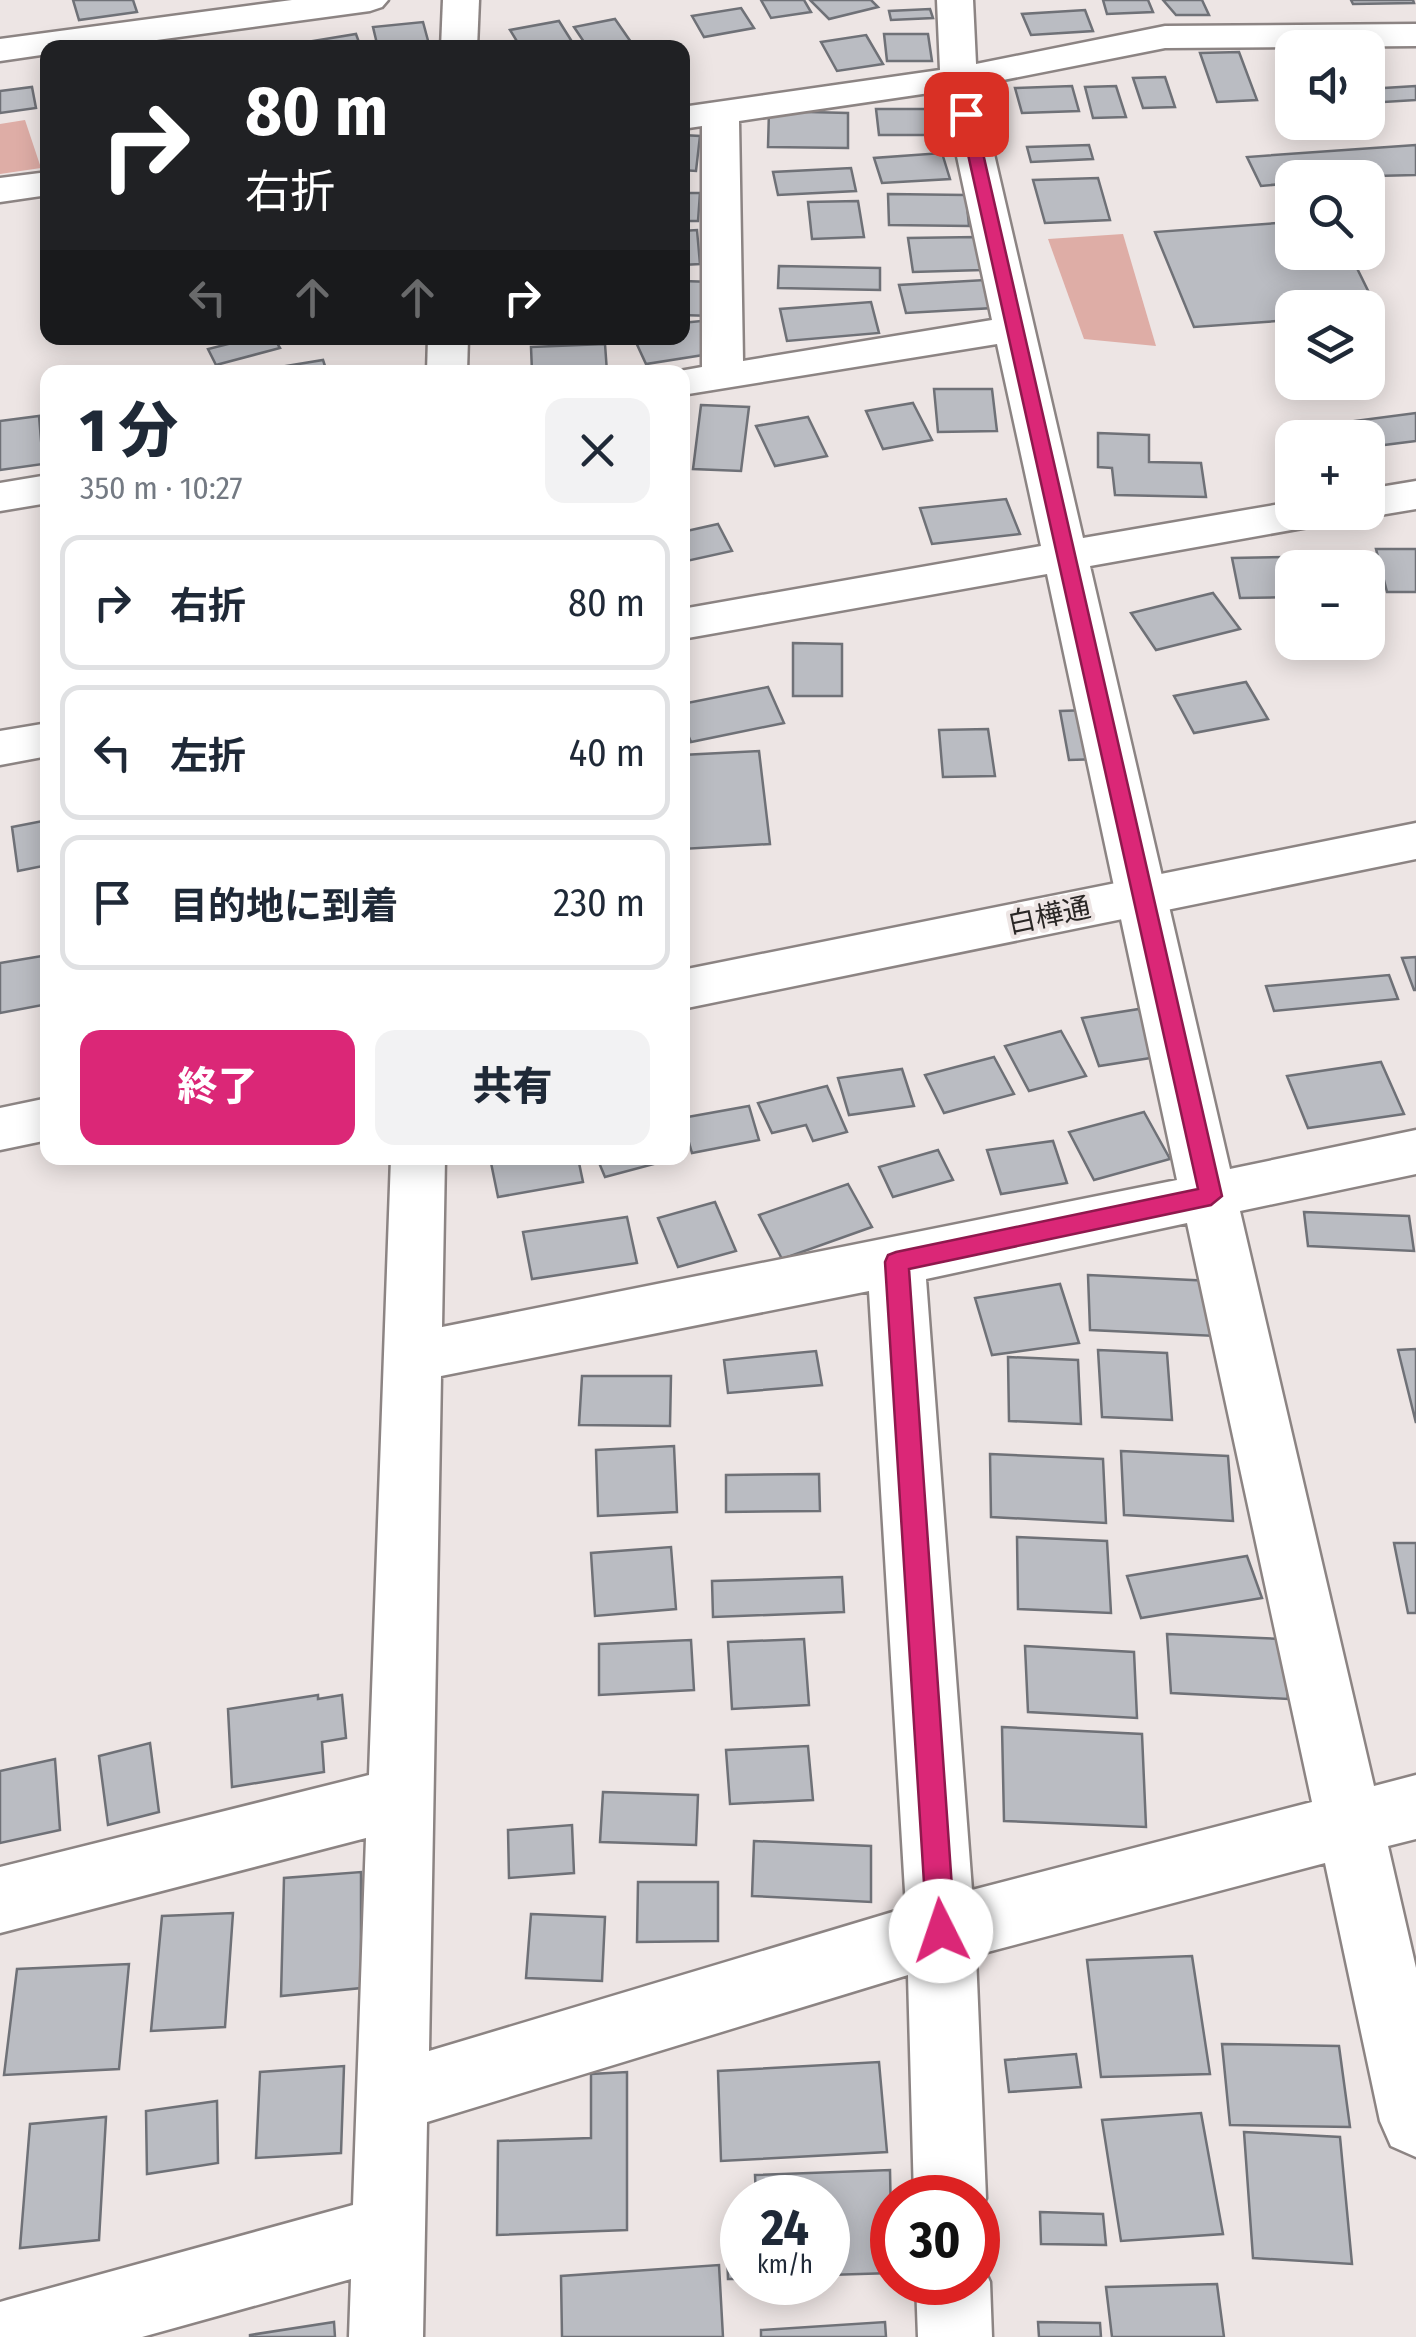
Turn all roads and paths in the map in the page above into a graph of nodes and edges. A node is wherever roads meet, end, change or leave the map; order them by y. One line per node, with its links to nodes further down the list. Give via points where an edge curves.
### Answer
1 (370, 0): 5 (street)
2 (463, 0): 6 (street)
3 (955, 0): 9 (street)
4 (1416, 34): 9 (street, via 1165,37)
5 (74, 40)
6 (460, 40)
7 (40, 45): 8 (street)
8 (0, 50)
9 (958, 78): 10 (street); 13 (street)
10 (701, 115): 14 (street)
11 (40, 184): 12 (street)
12 (0, 190)
13 (1016, 329): 14 (street); 21 (street)
14 (723, 376): 15 (street)
15 (690, 382)
16 (40, 490): 18 (street)
17 (1416, 495): 19 (street)
18 (0, 497)
19 (1385, 501)
20 (1275, 519): 21 (street)
21 (1066, 554): 22 (street); 26 (street)
22 (690, 623)
23 (40, 741): 24 (street)
24 (0, 748)
25 (1416, 841): 26 (street, 白樺通)
26 (1144, 896): 27 (street, 白樺通); 32 (street)
27 (690, 988)
28 (40, 1121): 29 (street)
29 (0, 1129)
30 (1416, 1152): 32 (street)
31 (418, 1165): 34 (street)
32 (1211, 1196): 33 (street); 37 (street)
33 (896, 1262): 34 (street); 39 (street)
34 (413, 1356): 35 (street)
35 (400, 1798): 38 (street); 40 (street)
36 (1416, 1807): 37 (street)
37 (1350, 1823): 39 (street); 41 (street)
38 (0, 1900)
39 (941, 1931): 40 (street); 42 (street)
40 (392, 2098): 43 (street)
41 (1416, 2121)
42 (949, 2175)
43 (389, 2232): 45 (street); 46 (street)
44 (954, 2305): 47 (street)
45 (7, 2337)
46 (386, 2337)
47 (955, 2337)

